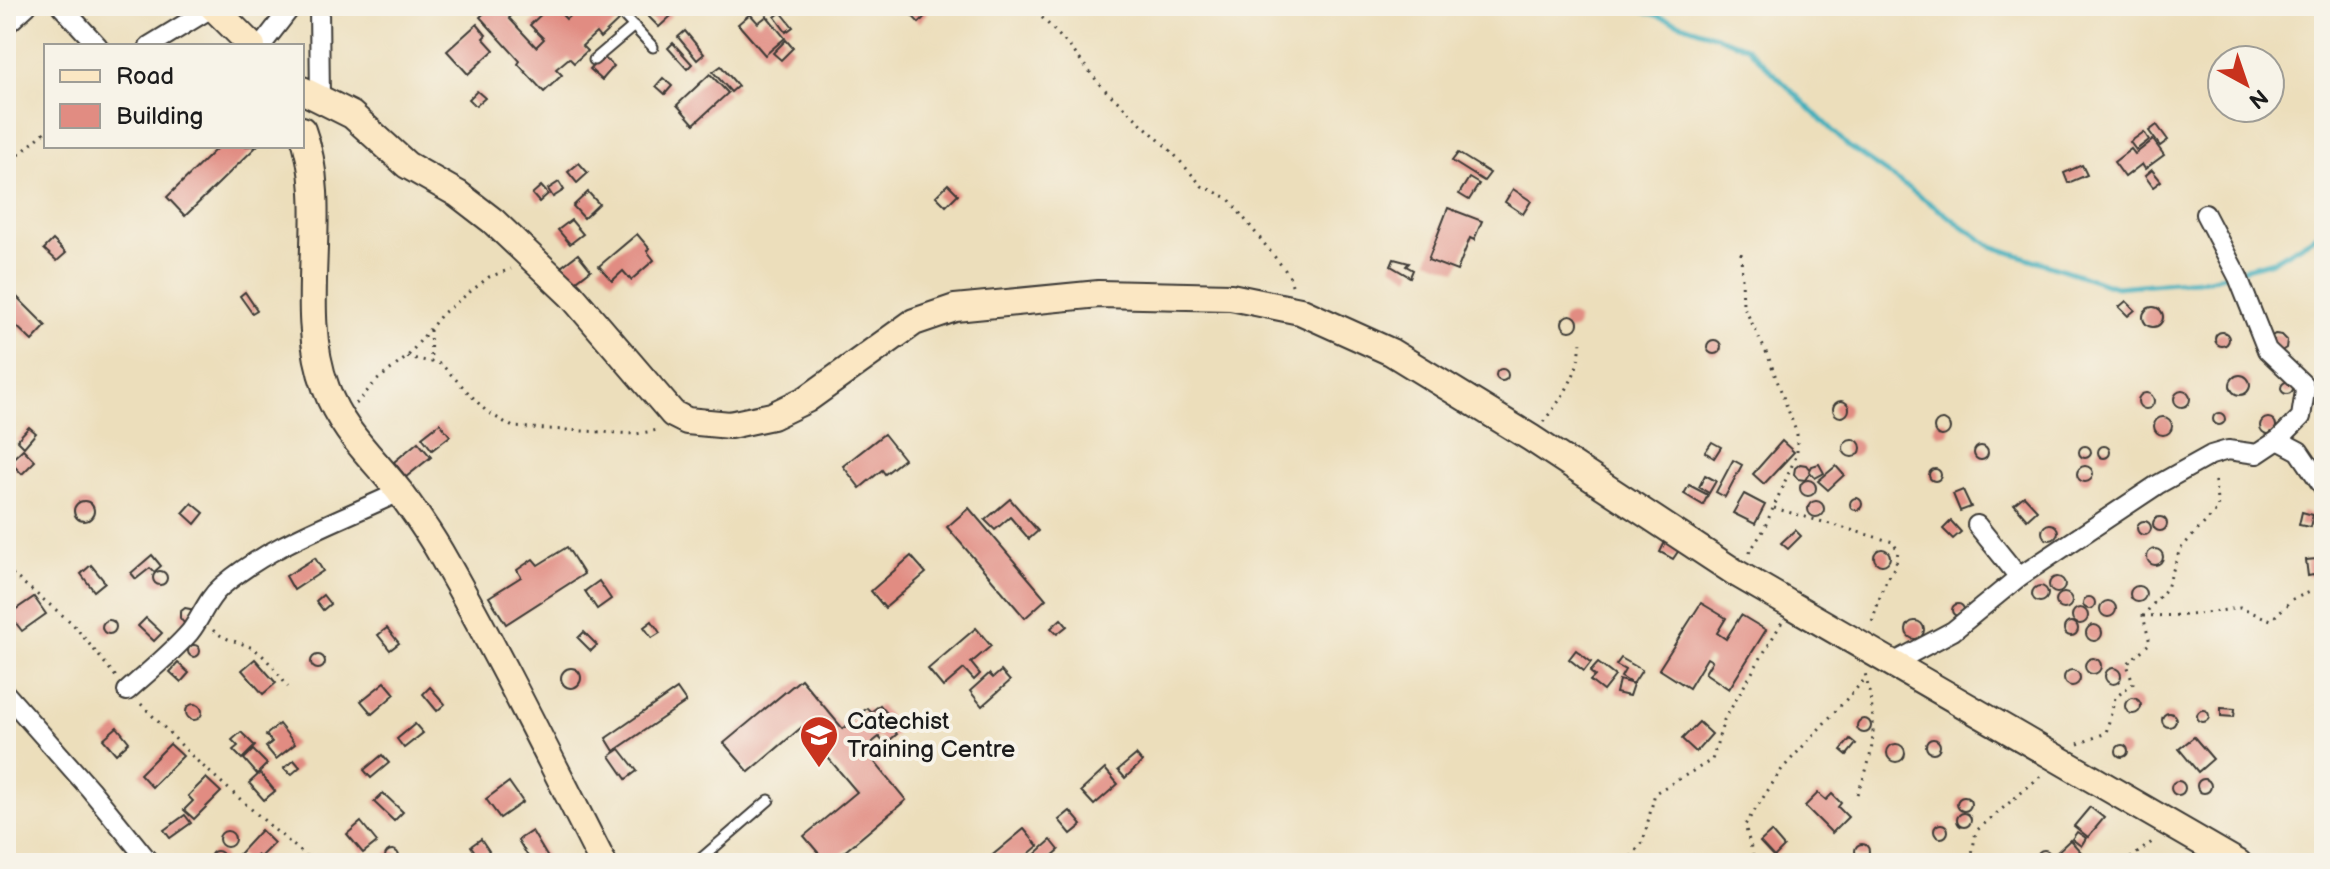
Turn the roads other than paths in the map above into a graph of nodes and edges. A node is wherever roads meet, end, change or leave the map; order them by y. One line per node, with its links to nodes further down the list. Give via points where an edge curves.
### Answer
1 (27, 6): 7 (street)
2 (61, 6): 9 (street)
3 (292, 6): 12 (street)
4 (319, 6): 15 (street)
5 (615, 6): 8 (lane)
6 (213, 7): 10 (street); 11 (street)
7 (6, 25)
8 (634, 26): 13 (lane); 14 (lane)
9 (96, 44)
10 (152, 44)
11 (250, 44)
12 (263, 44)
13 (653, 47)
14 (594, 60)
15 (311, 95): 25 (street, via 352,115 407,165 493,221 571,295 673,414 687,421 730,425 772,416 807,399 914,322 955,308 1099,294 1231,297 1300,311 1391,352 1736,573)
16 (304, 140): 22 (street, via 313,187 315,348 325,387 341,422)
17 (2205, 214): 18 (street, via 2267,350 2303,384)
18 (2301, 417): 19 (street); 20 (street)
19 (2278, 440): 20 (street); 24 (street, via 2257,454 2228,450 2211,455)
20 (2299, 451): 21 (street)
21 (2324, 488)
22 (399, 492): 26 (street, via 260,560 219,589 177,647); 30 (street, via 439,550)
23 (1977, 525): 24 (street)
24 (2019, 577): 25 (street, via 1953,631)
25 (1891, 664): 32 (street)
26 (127, 691)
27 (6, 694): 29 (street)
28 (769, 800): 31 (lane)
29 (150, 863)
30 (603, 863)
31 (696, 863)
32 (2238, 863)

